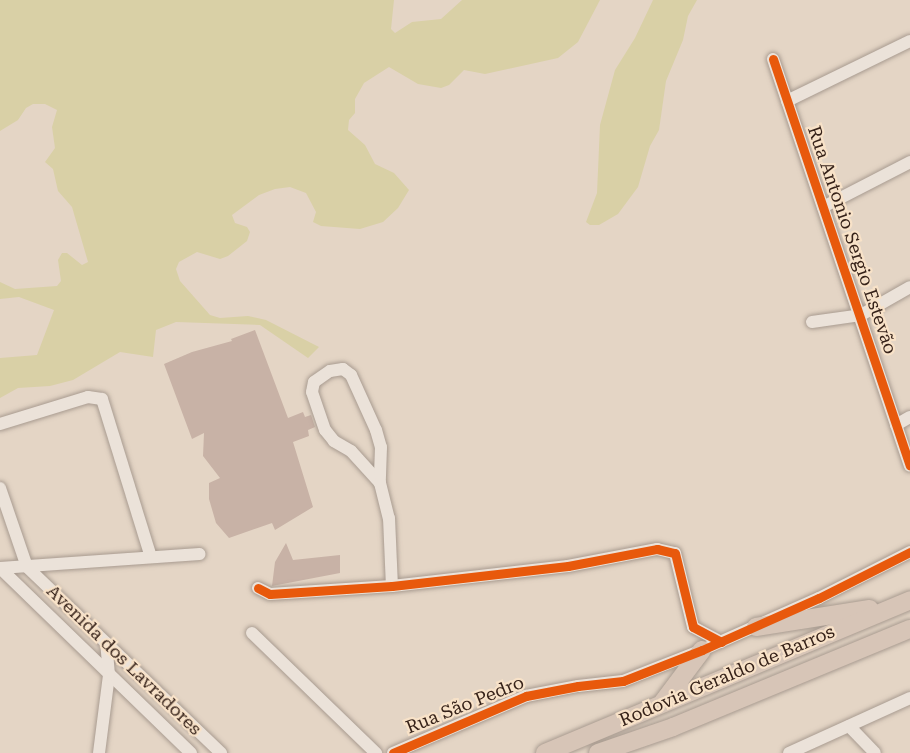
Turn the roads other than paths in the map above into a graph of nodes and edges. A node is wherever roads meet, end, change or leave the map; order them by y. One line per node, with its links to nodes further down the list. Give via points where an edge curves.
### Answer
1 (910, 41): 3 (street)
2 (773, 59): 3 (street, Rua Antonio Sergio Estevão)
3 (787, 101): 5 (street, Rua Antonio Sergio Estevão)
4 (910, 162): 5 (street)
5 (823, 207): 7 (street, Rua Antonio Sergio Estevão)
6 (910, 287): 7 (street)
7 (861, 315): 8 (street); 11 (street, Rua Antonio Sergio Estevão)
8 (812, 322)
9 (910, 417): 11 (street)
10 (0, 424): 17 (street, via 88,397 102,399)
11 (896, 425): 12 (street, Rua Antonio Sergio Estevão)
12 (910, 466)
13 (381, 483): 13 (street, via 381,447 351,375 342,369 330,371 314,382 312,392 326,430); 20 (street, via 389,518)
14 (0, 488): 18 (street)
15 (910, 552): 23 (street, Rua São Pedro)
16 (200, 554): 17 (street)
17 (151, 557): 18 (street)
18 (27, 567): 19 (street); 27 (street, Avenida dos Lavradores)
19 (0, 568): 29 (street, Avenida dos Lavradores)
20 (392, 586): 21 (street, via 270,594); 26 (street, via 568,566 657,549 675,553 693,627)
21 (258, 588)
22 (906, 602): 23 (highway); 31 (highway, Rodovia Geraldo de Barros)
23 (756, 627): 26 (street, Rua São Pedro)
24 (910, 629): 40 (highway, Rodovia Geraldo de Barros, via 673,727)
25 (252, 633): 37 (street)
26 (721, 642): 28 (street, Rua São Pedro)
27 (106, 643): 29 (street); 33 (street, Avenida dos Lavradores)
28 (702, 650): 31 (highway); 38 (street, Rua São Pedro, via 623,681 526,696)
29 (109, 675): 34 (street); 35 (street, Avenida dos Lavradores)
30 (910, 698): 32 (street)
31 (663, 702): 39 (highway, Rodovia Geraldo de Barros)
32 (849, 726): 41 (street); 42 (street)
33 (208, 747): 36 (street, Avenida dos Lavradores)
34 (99, 753)
35 (191, 753)
36 (221, 753)
37 (376, 753)
38 (393, 753)
39 (545, 753)
40 (598, 753)
41 (789, 753)
42 (875, 753)

